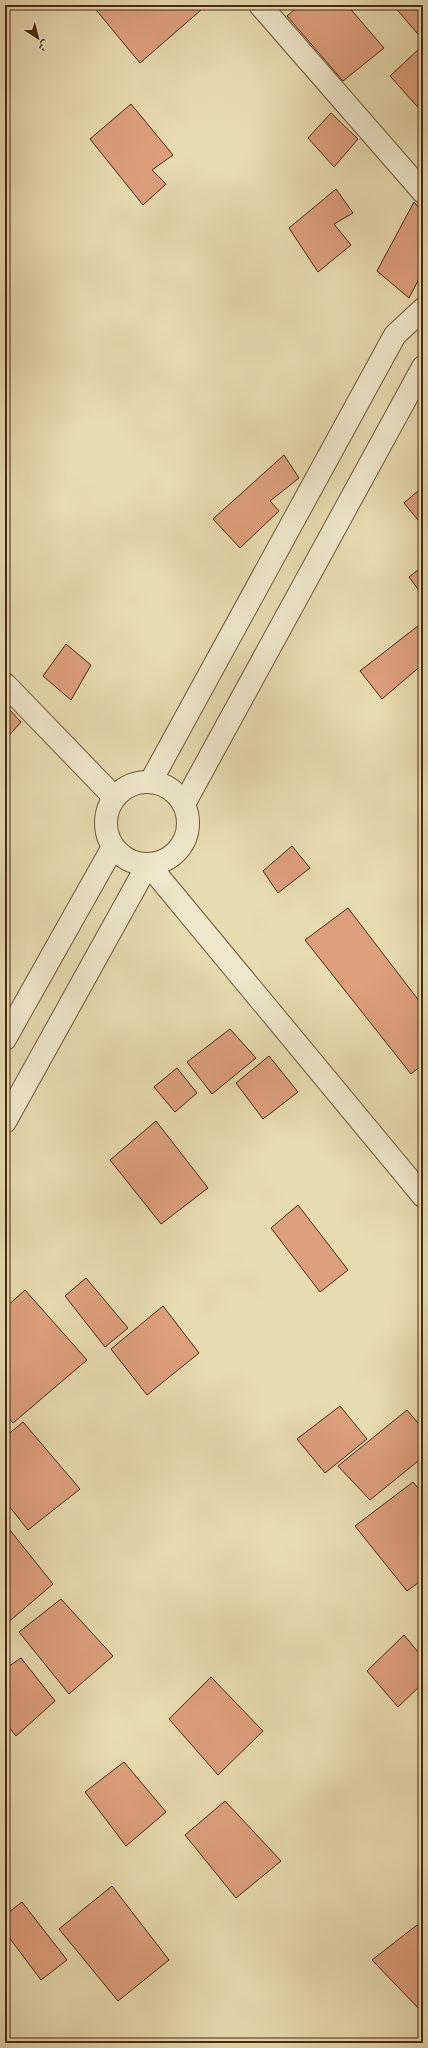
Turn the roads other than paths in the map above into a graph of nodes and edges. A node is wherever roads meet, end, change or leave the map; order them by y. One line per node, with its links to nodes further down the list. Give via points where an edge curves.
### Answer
1 (260, 5): 2 (street)
2 (423, 192)
3 (423, 309): 6 (street, via 395,335)
4 (423, 367): 8 (street)
5 (5, 684): 7 (street)
6 (150, 781): 7 (street, via 136,782 123,788); 8 (street, via 164,785 176,793)
7 (114, 797): 9 (street, via 107,810 105,823 107,836)
8 (184, 804): 10 (street, via 188,818 187,832 182,845 173,855 161,862)
9 (113, 847): 10 (street, via 123,857 135,863); 11 (street)
10 (148, 864): 12 (street); 13 (street)
11 (5, 1039)
12 (5, 1122)
13 (423, 1196)

